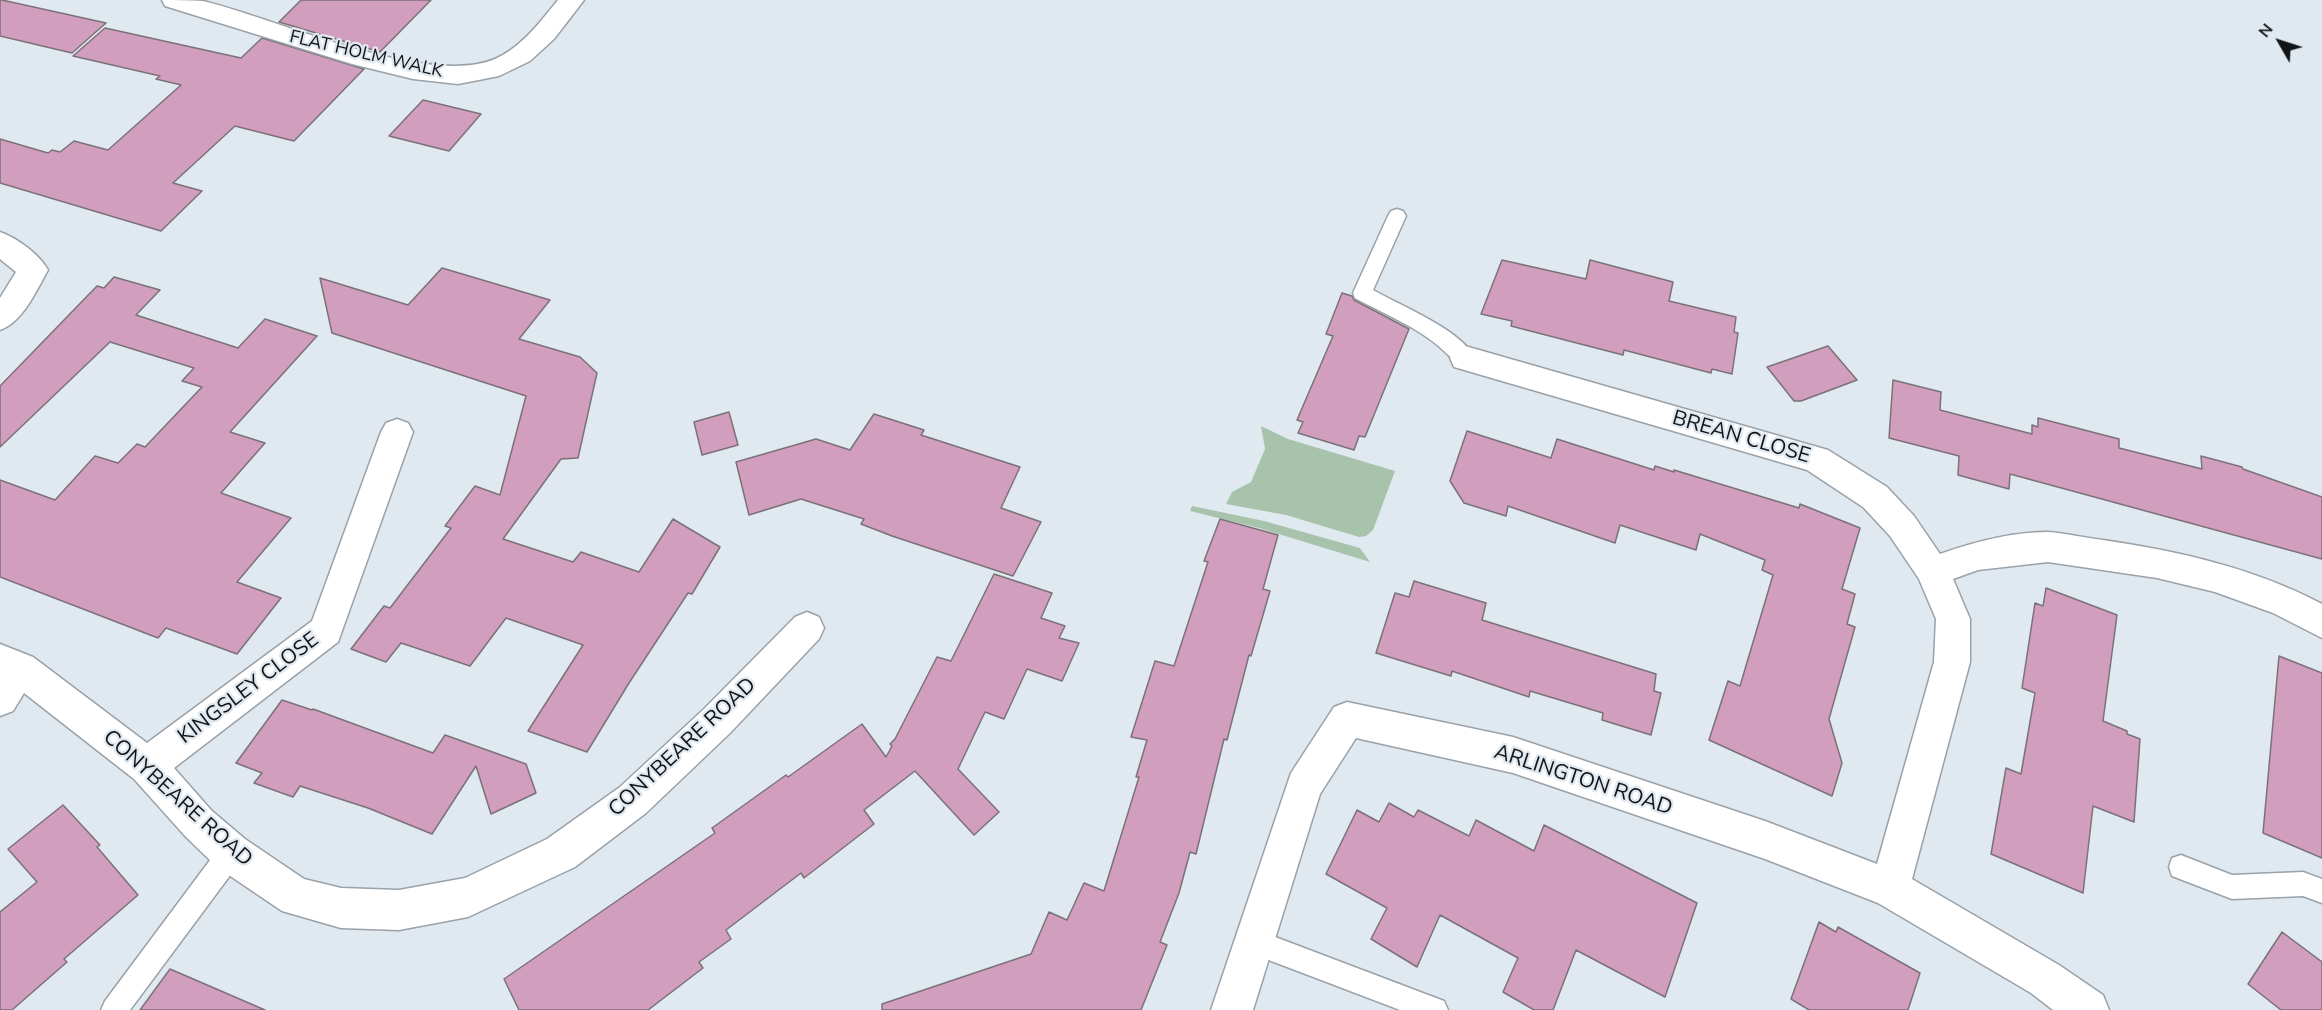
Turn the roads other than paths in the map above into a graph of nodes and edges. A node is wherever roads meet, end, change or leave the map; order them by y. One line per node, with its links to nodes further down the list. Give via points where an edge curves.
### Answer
1 (174, 0): 3 (street, FLAT HOLM WALK)
2 (572, 0): 3 (street, FLAT HOLM WALK, via 525,52 496,68 463,75 382,63 267,31)
3 (237, 8)
4 (1397, 216): 7 (lane, via 1362,293 1443,338)
5 (0, 243): 6 (street, via 33,270)
6 (0, 318)
7 (1465, 358): 9 (street, BREAN CLOSE, via 1817,459 1875,497 1902,526)
8 (397, 432): 13 (street, KINGSLEY CLOSE, via 326,631)
9 (1933, 572): 10 (street, via 1978,555 2048,547 2157,563 2215,577 2286,602); 16 (street, BREAN CLOSE, via 1953,619 1952,662)
10 (2322, 622)
11 (807, 628): 14 (street, CONYBEARE ROAD, via 633,800 561,853 468,897 399,910 341,908 296,897)
12 (7, 676): 13 (street, CONYBEARE ROAD, via 90,720)
13 (147, 766): 14 (street, CONYBEARE ROAD)
14 (231, 853): 19 (lane)
15 (2181, 867): 17 (lane, via 2232,887 2302,884)
16 (1890, 888): 18 (street, ARLINGTON ROAD, via 1765,840 1513,755 1347,719 1304,786); 22 (street, ARLINGTON ROAD, via 2045,979)
17 (2322, 891)
18 (1254, 942): 20 (street, ARLINGTON ROAD); 21 (lane)
19 (114, 1010)
20 (1232, 1010)
21 (1435, 1010)
22 (2088, 1010)

